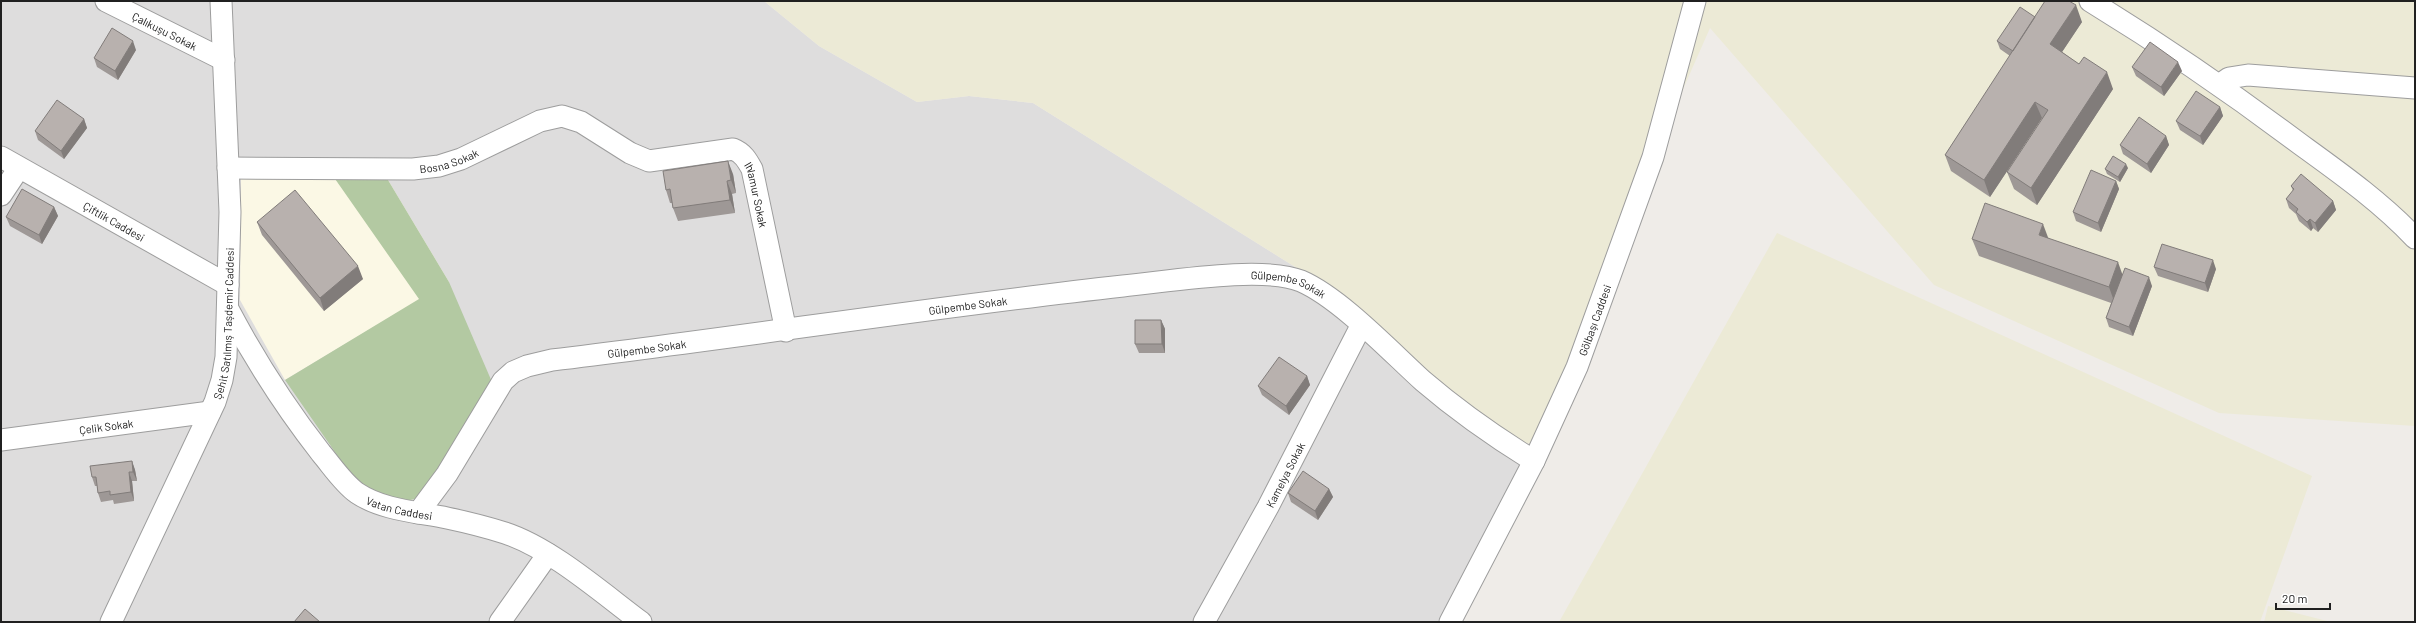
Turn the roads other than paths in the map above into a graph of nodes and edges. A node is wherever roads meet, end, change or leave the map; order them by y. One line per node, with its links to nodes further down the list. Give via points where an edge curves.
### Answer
1 (106, 1): 5 (street, Çalıkuşu Sokak)
2 (221, 1): 5 (street, Şehit Satılmış Taşdemir Caddesi)
3 (1695, 1): 20 (street, Gölbaşı Caddesi, via 1648,172 1577,368)
4 (2090, 1): 6 (street)
5 (224, 60): 11 (street, Şehit Satılmış Taşdemir Caddesi)
6 (2219, 85): 7 (street, via 2229,78 2248,75); 13 (street, via 2345,177)
7 (2415, 88)
8 (1, 157): 10 (street, Çiftlik Caddesi)
9 (649, 161): 11 (street, Bosna Sokak, via 625,150 581,122 562,116 540,121 461,159 439,166 413,169); 17 (street, Ihlamur Sokak, via 724,150 740,152 747,159 752,169)
10 (19, 168): 12 (street); 14 (street, Çiftlik Caddesi)
11 (228, 168): 14 (street, Şehit Satılmış Taşdemir Caddesi)
12 (1, 195)
13 (2415, 238)
14 (228, 285): 15 (street, Şehit Satılmış Taşdemir Caddesi)
15 (227, 308): 18 (street, Şehit Satılmış Taşdemir Caddesi, via 226,357 222,380); 21 (street, Vatan Caddesi, via 270,383 340,476 356,493 372,502)
16 (1361, 326): 17 (street, Gülpembe Sokak, via 1335,302 1300,281 1262,274 1194,278 1078,291); 20 (street, Gülpembe Sokak, via 1449,403 1476,424); 26 (street, Kamelya Sokak, via 1268,507)
17 (786, 331): 21 (street, Gülpembe Sokak, via 552,360 513,372 496,389 447,474)
18 (210, 412): 19 (street, Çelik Sokak); 23 (street, Şehit Satılmış Taşdemir Caddesi)
19 (1, 440)
20 (1534, 461): 27 (street, Gölbaşı Caddesi)
21 (418, 512): 22 (street, Vatan Caddesi, via 507,534)
22 (548, 554): 24 (street); 25 (street, Vatan Caddesi)
23 (116, 621)
24 (500, 622)
25 (641, 622)
26 (1204, 622)
27 (1450, 622)

